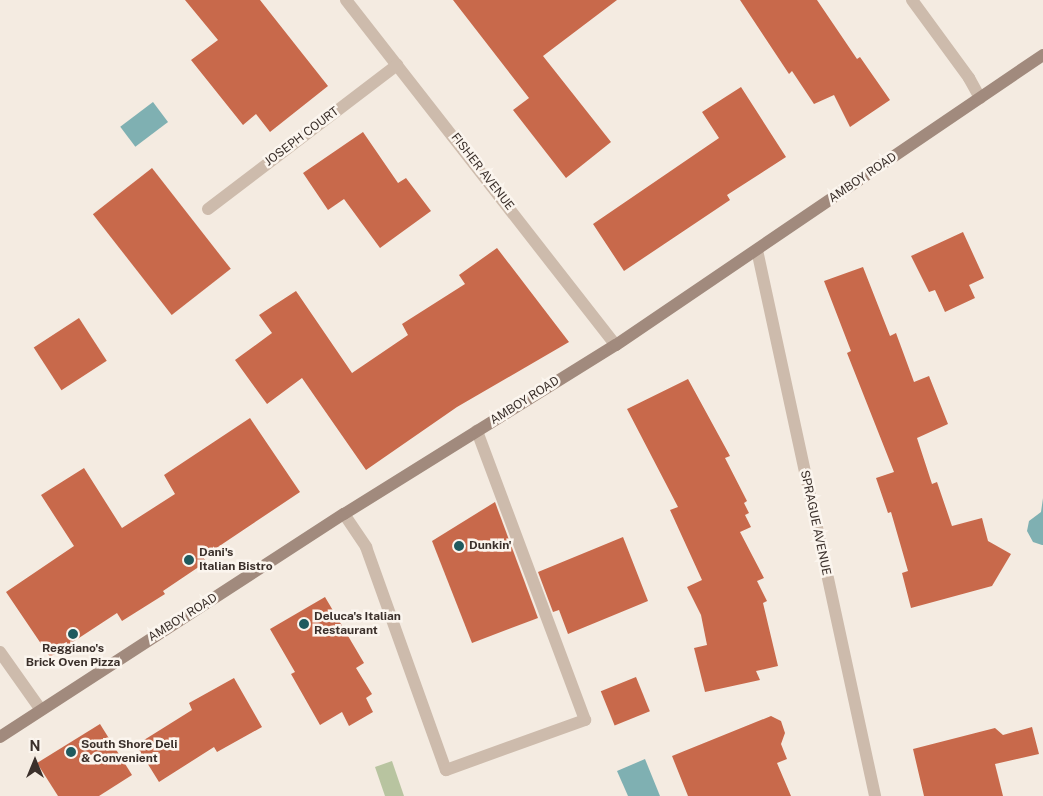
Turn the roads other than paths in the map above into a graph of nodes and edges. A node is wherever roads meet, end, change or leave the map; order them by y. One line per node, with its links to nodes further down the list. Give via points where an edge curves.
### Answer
1 (346, 0): 4 (street, FISHER AVENUE)
2 (912, 0): 5 (street)
3 (1043, 54): 5 (main road, AMBOY ROAD)
4 (397, 65): 6 (street, JOSEPH COURT); 8 (street, FISHER AVENUE)
5 (980, 98): 7 (main road, AMBOY ROAD)
6 (208, 209)
7 (757, 250): 8 (main road, AMBOY ROAD); 14 (street, SPRAGUE AVENUE)
8 (616, 345): 9 (main road, AMBOY ROAD)
9 (477, 431): 10 (main road, AMBOY ROAD); 10 (street, via 586,720 446,770 366,547)
10 (344, 514): 12 (main road, AMBOY ROAD)
11 (0, 652): 12 (street)
12 (41, 710): 13 (main road, AMBOY ROAD)
13 (0, 736)
14 (875, 796)

